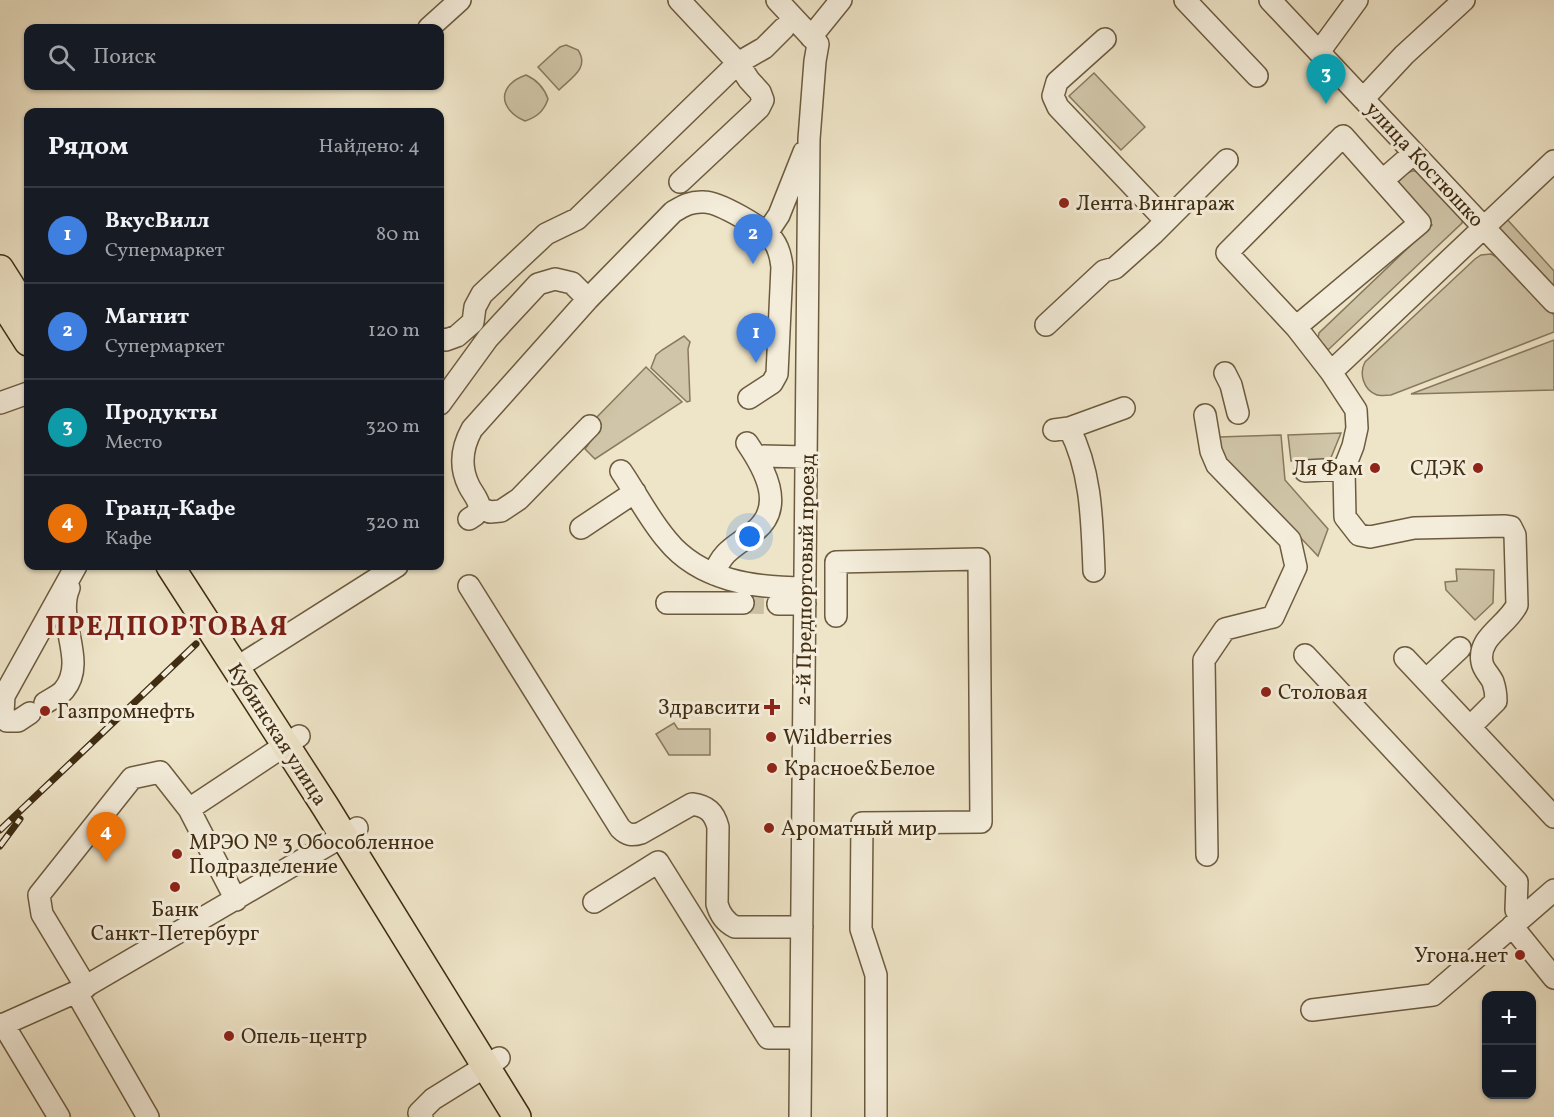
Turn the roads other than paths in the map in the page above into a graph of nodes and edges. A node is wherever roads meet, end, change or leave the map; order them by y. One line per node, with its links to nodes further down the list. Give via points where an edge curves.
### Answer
1 (460, 0): 10 (street)
2 (679, 0): 15 (street)
3 (760, 0): 11 (street)
4 (777, 0): 13 (street)
5 (841, 0): 13 (street)
6 (1185, 0): 16 (street)
7 (1270, 0): 14 (street, улица Костюшко)
8 (1357, 0): 14 (street)
9 (1464, 0): 17 (street)
10 (433, 24)
11 (784, 28): 13 (street); 15 (street, via 764,48)
12 (1105, 39): 24 (street, via 1057,82 1053,96 1058,107)
13 (814, 47): 18 (street, 2-й Предпортовый проезд)
14 (1319, 52): 17 (street, улица Костюшко)
15 (738, 63): 23 (street, via 763,100); 35 (street, via 577,219 546,234 483,294 475,307 473,322 457,336)
16 (1257, 76)
17 (1363, 99): 19 (street, улица Костюшко)
18 (809, 139): 26 (street, via 779,216); 46 (street, 2-й Предпортовый проезд)
19 (1414, 153): 22 (street); 25 (street, улица Костюшко)
20 (1227, 160): 24 (street)
21 (1554, 161): 25 (street)
22 (1383, 180): 33 (street, via 1420,223); 33 (street, via 1343,136 1227,253)
23 (680, 182)
24 (1166, 221): 32 (street)
25 (1484, 227): 30 (street, улица Костюшко); 36 (street)
26 (767, 233): 29 (street, via 706,201 688,203 673,212); 40 (street, via 780,254 782,267 777,374 772,383)
27 (0, 269): 31 (main road)
28 (0, 298): 34 (main road)
29 (588, 299): 39 (street, via 572,283 555,279 538,284 488,338); 45 (street, via 472,429 465,442 464,472 478,500 474,514 501,511 519,499)
30 (1554, 302)
31 (24, 308)
32 (1046, 325)
33 (1296, 327): 36 (street)
34 (24, 336)
35 (444, 340)
36 (1331, 372): 47 (street, via 1356,410 1357,428)
37 (1225, 373): 44 (street)
38 (24, 394): 41 (street)
39 (444, 398)
40 (749, 398)
41 (0, 403)
42 (1124, 408): 57 (street, via 1062,429 1082,459 1092,510)
43 (1204, 414): 75 (street, via 1217,465 1290,540 1296,567 1274,616 1225,629 1204,660)
44 (1238, 414)
45 (590, 426)
46 (806, 457): 58 (street, via 751,450 769,483 769,512 756,531 725,552); 60 (street, 2-й Предпортовый проезд)
47 (1344, 469): 49 (street); 70 (street, via 1345,517 1359,535 1370,537 1414,528 1504,526 1511,527 1515,535 1517,605 1513,615 1488,639 1481,655 1497,701)
48 (621, 471): 50 (street)
49 (1305, 471)
50 (635, 492): 51 (street); 58 (street, via 667,540 683,556)
51 (581, 528)
52 (74, 570): 53 (street, via 4,696 3,713 7,721 18,721 64,691 71,677 73,662 64,602)
53 (80, 570)
54 (173, 570): 68 (main road, Кубинская улица)
55 (191, 570): 68 (main road, Кубинская улица)
56 (391, 570): 68 (street)
57 (1094, 571)
58 (714, 574): 60 (street)
59 (469, 586): 80 (street, via 620,828 634,836 692,804 701,805 716,817 718,826 717,904 727,922 735,927)
60 (805, 596): 63 (street); 80 (street, 2-й Предпортовый проезд)
61 (667, 603): 62 (street)
62 (743, 603)
63 (778, 604)
64 (836, 616): 93 (street, via 836,562 979,559 981,822 862,823 861,929 876,975)
65 (1460, 648): 69 (street)
66 (1305, 655): 79 (street, via 1517,882)
67 (1405, 658): 69 (street)
68 (243, 664): 71 (main road, Кубинская улица)
69 (1426, 680): 70 (street)
70 (1470, 727): 73 (street)
71 (292, 740): 72 (street); 74 (main road, Кубинская улица)
72 (189, 810): 77 (street); 82 (street, via 160,772 132,778 39,895 42,914)
73 (1554, 817)
74 (350, 832): 77 (street); 86 (main road, Кубинская улица)
75 (1207, 855)
76 (1554, 890): 79 (street)
77 (236, 900): 82 (street)
78 (594, 902): 85 (street, via 658,862 768,1038)
79 (1517, 922): 81 (street); 83 (street, via 1433,995)
80 (802, 927): 85 (street, 2-й Предпортовый проезд)
81 (1554, 978)
82 (81, 990): 84 (street); 89 (street)
83 (1312, 1010)
84 (2, 1025): 88 (street)
85 (800, 1038): 92 (street, 2-й Предпортовый проезд)
86 (493, 1062): 87 (street, via 433,1099); 90 (main road, Кубинская улица); 91 (main road, Кубинская улица)
87 (419, 1116)
88 (59, 1117)
89 (148, 1117)
90 (517, 1117)
91 (536, 1117)
92 (800, 1117)
93 (876, 1117)

